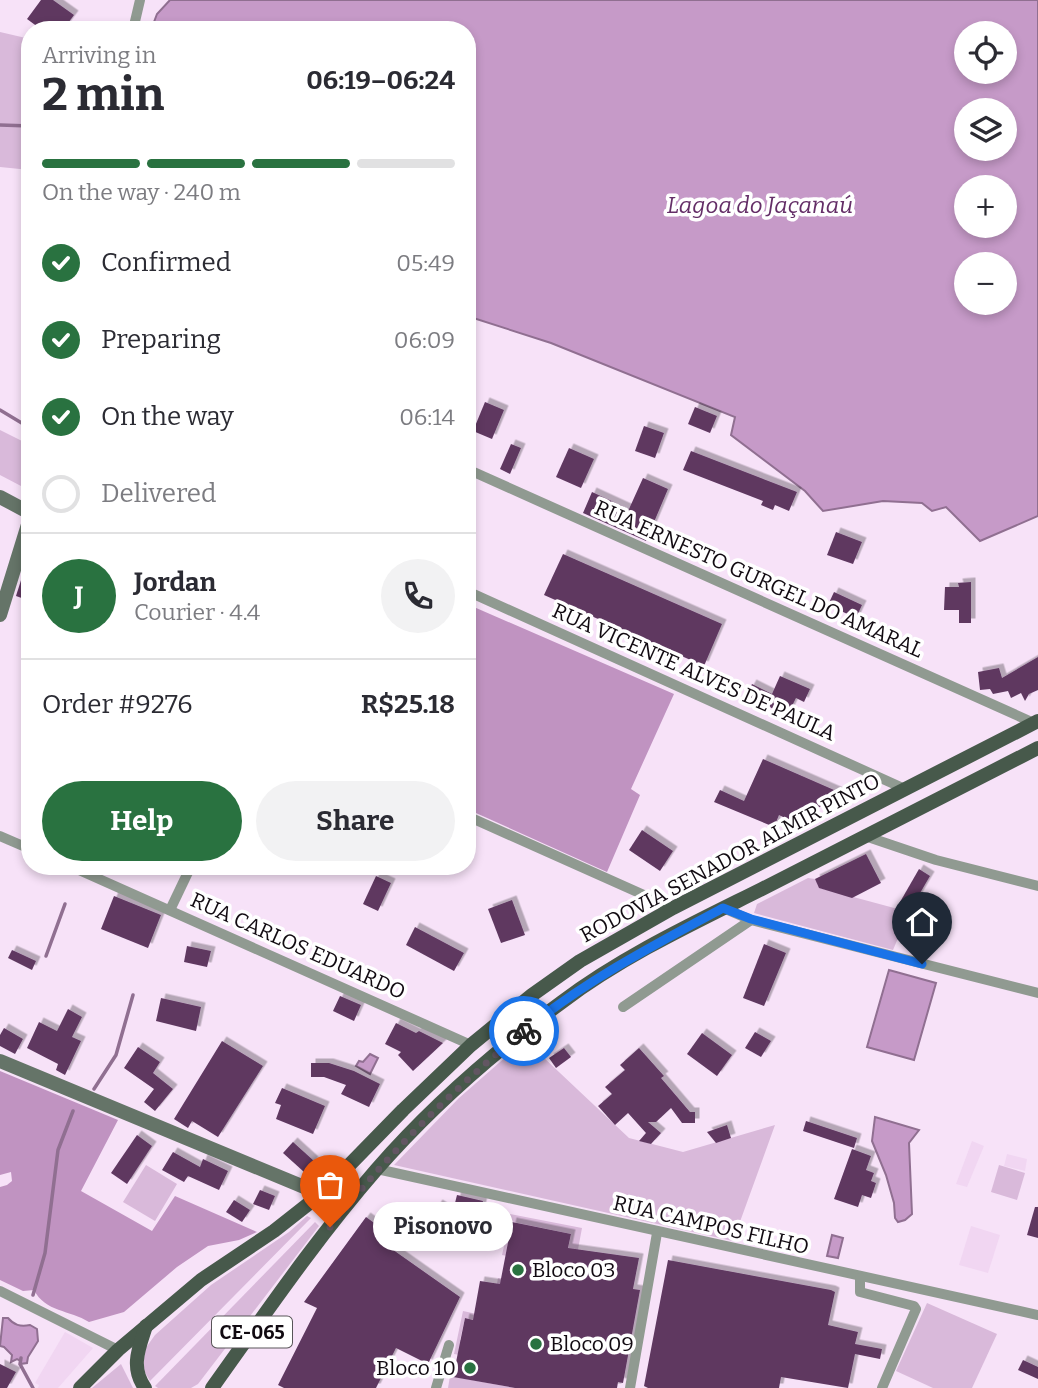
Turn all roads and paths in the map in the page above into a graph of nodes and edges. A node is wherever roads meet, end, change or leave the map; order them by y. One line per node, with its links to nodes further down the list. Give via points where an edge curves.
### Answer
1 (141, 0): 2 (street)
2 (135, 21)
3 (476, 473): 9 (street, RUA ERNESTO GURGEL DO AMARAL)
4 (0, 497): 5 (street)
5 (21, 510)
6 (21, 545): 8 (street)
7 (476, 595): 11 (street, RUA VICENTE ALVES DE PAULA)
8 (0, 615)
9 (1036, 722): 11 (main road, RODOVIA SENADOR ALMIR PINTO)
10 (1038, 748): 14 (main road, RODOVIA SENADOR ALMIR PINTO / CE-065)
11 (905, 789): 19 (main road, RODOVIA SENADOR ALMIR PINTO)
12 (476, 820): 19 (street)
13 (0, 836): 15 (street)
14 (865, 836): 18 (street); 20 (main road, RODOVIA SENADOR ALMIR PINTO / CE-065)
15 (21, 845)
16 (90, 875): 21 (street, RUA CARLOS EDUARDO)
17 (187, 875): 21 (street)
18 (1038, 886)
19 (673, 908): 25 (main road, RODOVIA SENADOR ALMIR PINTO, via 580,961)
20 (723, 908): 22 (street); 27 (main road, RODOVIA SENADOR ALMIR PINTO / CE-065, via 563,1000 484,1064)
21 (170, 910): 25 (street, RUA CARLOS EDUARDO)
22 (751, 919): 23 (street); 24 (street)
23 (1038, 993)
24 (623, 1007)
25 (471, 1045): 28 (main road, RODOVIA SENADOR ALMIR PINTO)
26 (0, 1061): 28 (street)
27 (377, 1169): 29 (street, RUA CAMPOS FILHO); 38 (main road, RODOVIA SENADOR ALMIR PINTO / CE-065, via 312,1248)
28 (321, 1194): 33 (main road, RODOVIA SENADOR ALMIR PINTO, via 201,1279)
29 (657, 1233): 30 (street, RUA CAMPOS FILHO); 40 (street)
30 (860, 1278): 32 (street, RUA CAMPOS FILHO); 41 (street, via 860,1292 916,1309)
31 (0, 1292): 35 (street)
32 (1038, 1315)
33 (147, 1325): 35 (main road, RODOVIA SENADOR ALMIR PINTO); 37 (main road, via 136,1360)
34 (449, 1345): 39 (street)
35 (118, 1350): 36 (main road, RODOVIA SENADOR ALMIR PINTO)
36 (80, 1388)
37 (145, 1388)
38 (212, 1388)
39 (436, 1388)
40 (630, 1388)
41 (882, 1388)

